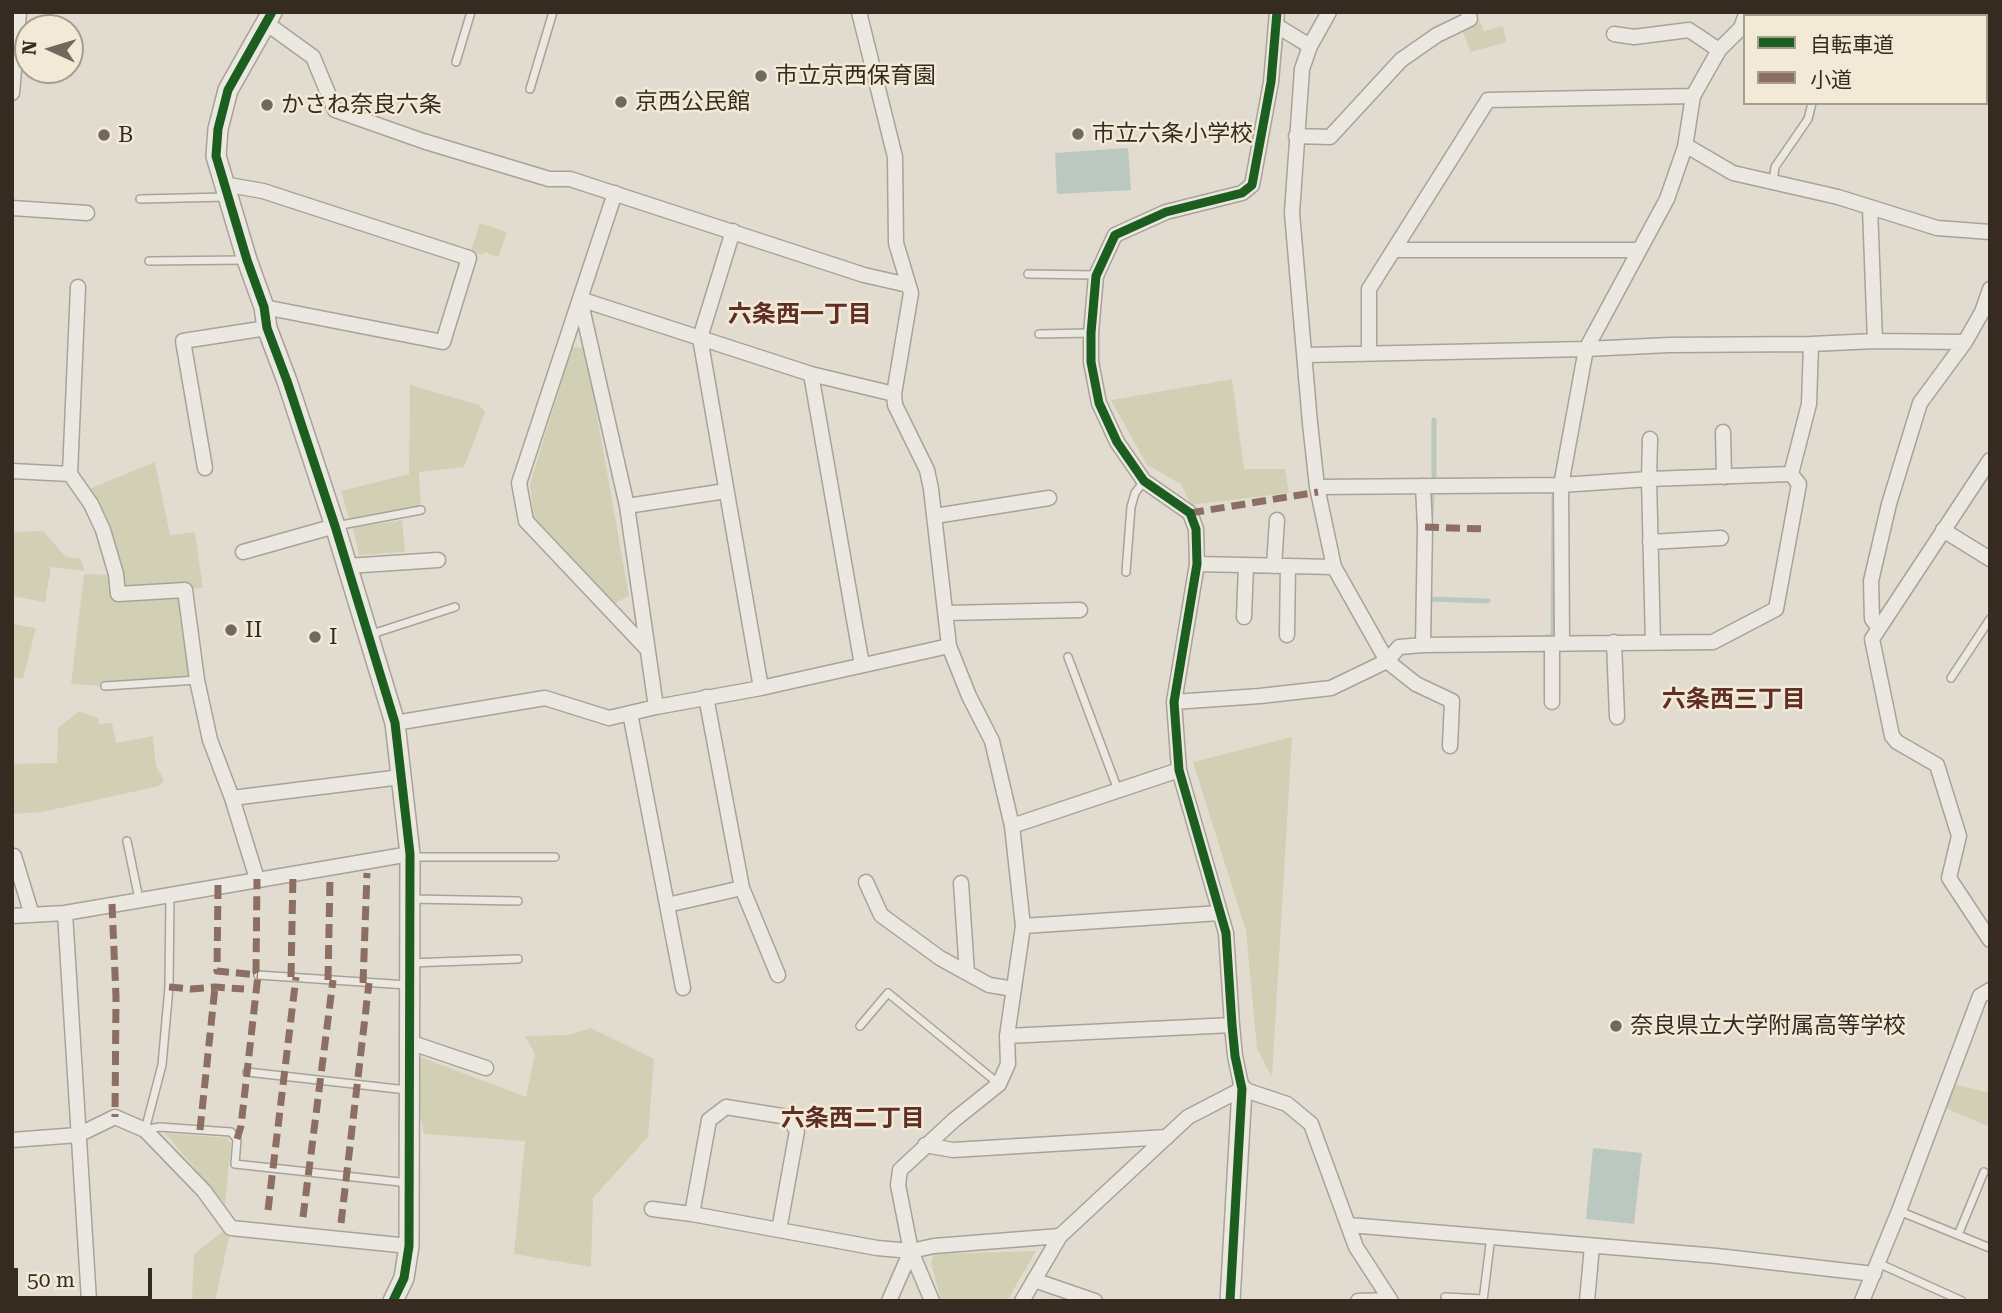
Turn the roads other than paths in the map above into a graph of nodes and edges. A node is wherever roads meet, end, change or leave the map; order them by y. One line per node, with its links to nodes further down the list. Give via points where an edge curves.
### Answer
1 (19, 12): 15 (street)
2 (471, 12): 13 (lane)
3 (554, 12): 14 (lane)
4 (859, 12): 35 (street, via 895,157 896,243)
5 (1329, 12): 11 (street)
6 (1468, 12): 18 (street, via 1470,19 1401,60 1330,137)
7 (269, 18): 21 (street, via 228,90 218,129 216,156); 22 (street, via 313,57 335,110 549,179 570,179)
8 (1277, 19): 11 (street); 34 (street, via 1252,185 1242,193 1166,212 1115,235)
9 (1743, 22): 12 (street)
10 (1614, 34): 12 (street, via 1634,37 1689,30)
11 (1310, 46): 18 (street, via 1302,69)
12 (1719, 50): 16 (street)
13 (456, 62)
14 (530, 89)
15 (12, 93)
16 (1693, 96): 19 (street); 29 (street, via 1489,100)
17 (1812, 105): 20 (lane, via 1808,119 1775,167)
18 (1296, 136): 49 (street, via 1292,213)
19 (1685, 147): 20 (street, via 1733,173); 30 (street, via 1667,199)
20 (1773, 181): 24 (street)
21 (225, 190): 23 (lane); 31 (street); 39 (street, via 264,191 469,258 443,342)
22 (615, 193): 27 (street); 38 (street)
23 (141, 200)
24 (1870, 207): 28 (street, via 1937,228); 44 (street)
25 (12, 208): 26 (street)
26 (87, 213)
27 (733, 232): 35 (street); 43 (street)
28 (1990, 232)
29 (1394, 250): 30 (street); 48 (street, via 1369,289)
30 (1638, 250): 47 (street)
31 (247, 260): 32 (lane); 39 (street)
32 (149, 261)
33 (1028, 274): 34 (lane)
34 (1096, 275): 41 (street)
35 (908, 285): 51 (street, via 911,293)
36 (78, 287): 57 (street)
37 (1990, 289): 45 (street)
38 (580, 299): 43 (street); 67 (street); 97 (street, via 519,483 527,521)
39 (264, 306): 40 (street)
40 (267, 328): 55 (street, via 183,341); 71 (street)
41 (1091, 333): 42 (lane); 61 (street, via 1099,403 1117,442)
42 (1039, 334)
43 (699, 338): 50 (street); 65 (street)
44 (1875, 341): 45 (street); 46 (street)
45 (1965, 342): 89 (street, via 1920,403 1889,505 1871,581 1872,619)
46 (1811, 344): 47 (street); 58 (street, via 1809,404)
47 (1586, 349): 48 (street); 62 (street)
48 (1369, 353): 49 (street)
49 (1306, 355): 64 (street)
50 (811, 374): 51 (street); 100 (street)
51 (894, 394): 69 (street, via 927,470)
52 (1723, 432): 59 (street)
53 (1650, 439): 60 (street)
54 (1990, 460): 72 (street)
55 (205, 468)
56 (12, 471): 57 (street)
57 (70, 474): 102 (street, via 103,530 118,594 185,590)
58 (1791, 474): 59 (street); 93 (street, via 1799,484 1776,609 1713,642)
59 (1724, 477): 60 (street)
60 (1649, 479): 62 (street); 74 (street)
61 (1144, 481): 78 (street, via 1190,513 1196,529); 83 (lane, via 1131,507)
62 (1561, 485): 63 (street); 94 (street)
63 (1423, 486): 64 (street); 95 (street)
64 (1317, 487): 82 (street)
65 (726, 491): 67 (street); 104 (street)
66 (1049, 498): 69 (street)
67 (627, 506): 97 (street)
68 (421, 510): 71 (lane)
69 (934, 516): 86 (street)
70 (1277, 520): 81 (street)
71 (335, 526): 75 (street); 80 (street)
72 (1943, 530): 76 (street); 89 (street)
73 (1721, 538): 74 (street)
74 (1650, 542): 93 (street)
75 (243, 552)
76 (1990, 559)
77 (438, 560): 80 (street)
78 (1197, 564): 79 (street); 106 (street)
79 (1246, 565): 81 (street); 87 (street)
80 (347, 566): 90 (street)
81 (1281, 566): 82 (street); 91 (street)
82 (1334, 567): 99 (street)
83 (1126, 572)
84 (455, 607): 90 (lane)
85 (1080, 610): 86 (street)
86 (946, 613): 96 (street)
87 (1244, 617)
88 (1990, 619): 101 (lane)
89 (1879, 628): 136 (street, via 1872,639 1892,736 1937,765 1959,836 1949,878)
90 (368, 635): 111 (street)
91 (1287, 635)
92 (1614, 642): 93 (street); 94 (street); 110 (street)
93 (1653, 643)
94 (1557, 644): 95 (street); 107 (street)
95 (1423, 645): 99 (street, via 1399,647)
96 (949, 646): 100 (street); 117 (street, via 992,741)
97 (647, 649): 108 (street)
98 (1068, 657): 115 (lane)
99 (1387, 661): 106 (street, via 1331,688); 112 (street, via 1416,684 1452,701)
100 (862, 665): 104 (street)
101 (1951, 678)
102 (197, 680): 103 (lane); 116 (street, via 210,740)
103 (105, 686)
104 (761, 688): 105 (street)
105 (706, 697): 108 (street); 125 (street)
106 (1174, 702): 113 (street)
107 (1552, 702)
108 (656, 707): 109 (street)
109 (630, 713): 111 (street, via 609,718 545,698); 130 (street)
110 (1617, 717)
111 (395, 723): 114 (street)
112 (1450, 746)
113 (1179, 770): 115 (street); 131 (street)
114 (401, 777): 116 (street); 119 (street)
115 (1118, 790): 117 (street)
116 (232, 798): 122 (street)
117 (1012, 826): 135 (street)
118 (127, 841): 127 (lane)
119 (410, 855): 121 (lane); 122 (street); 128 (street)
120 (14, 856): 133 (street)
121 (555, 857)
122 (257, 879): 126 (street)
123 (866, 882): 139 (street, via 881,915)
124 (961, 883): 139 (street)
125 (742, 888): 130 (street); 141 (street)
126 (170, 894): 127 (street); 155 (lane, via 162,1065)
127 (139, 899): 132 (street)
128 (410, 899): 129 (lane); 138 (street)
129 (518, 901)
130 (667, 905): 143 (street)
131 (1220, 912): 135 (street); 146 (street, via 1226,933)
132 (65, 913): 133 (street); 156 (street)
133 (32, 915): 134 (street)
134 (12, 916)
135 (1023, 926): 144 (street)
136 (1990, 940)
137 (519, 959): 138 (lane)
138 (409, 963): 142 (street)
139 (967, 972): 144 (street, via 989,985)
140 (258, 975): 142 (lane)
141 (778, 975)
142 (409, 985): 149 (street)
143 (683, 988)
144 (1014, 989): 148 (street)
145 (1990, 989): 163 (street, via 1980,996)
146 (1232, 1025): 148 (street); 153 (street)
147 (860, 1026): 152 (lane, via 888,993)
148 (1007, 1036): 152 (street, via 1007,1064)
149 (409, 1042): 150 (street); 154 (street)
150 (485, 1068)
151 (247, 1072): 154 (lane)
152 (999, 1084): 159 (street)
153 (1242, 1089): 157 (street, via 1188,1117); 165 (street, via 1287,1104 1311,1124); 185 (street)
154 (409, 1090): 161 (street)
155 (145, 1130): 156 (street, via 115,1117); 161 (lane, via 230,1132 237,1139 235,1164); 170 (street, via 204,1191 231,1228)
156 (78, 1135): 158 (street); 179 (street)
157 (1167, 1136): 159 (street, via 953,1150); 168 (street)
158 (12, 1140)
159 (925, 1145): 173 (street, via 900,1170 898,1185)
160 (1983, 1172): 167 (lane)
161 (409, 1183): 170 (street)
162 (652, 1209): 164 (street)
163 (1899, 1211): 167 (lane); 174 (street)
164 (692, 1214): 166 (street); 166 (street, via 709,1120 726,1107 788,1117 797,1131)
165 (1349, 1225): 169 (street); 177 (street, via 1356,1247)
166 (779, 1230): 173 (street)
167 (1958, 1235): 172 (lane)
168 (1060, 1236): 173 (street); 175 (street)
169 (1491, 1236): 171 (street); 178 (lane)
170 (409, 1245): 180 (street, via 404,1278)
171 (1592, 1246): 174 (street); 187 (street)
172 (1990, 1248)
173 (911, 1251): 181 (street); 182 (street)
174 (1876, 1268): 188 (street); 189 (lane)
175 (1034, 1280): 183 (street); 184 (street)
176 (1445, 1297): 178 (lane)
177 (1390, 1300): 186 (street)
178 (1483, 1300)
179 (89, 1301)
180 (393, 1301)
181 (889, 1301)
182 (932, 1301)
183 (1022, 1301)
184 (1095, 1301)
185 (1230, 1301)
186 (1357, 1301)
187 (1587, 1301)
188 (1862, 1301)
189 (1962, 1301)

